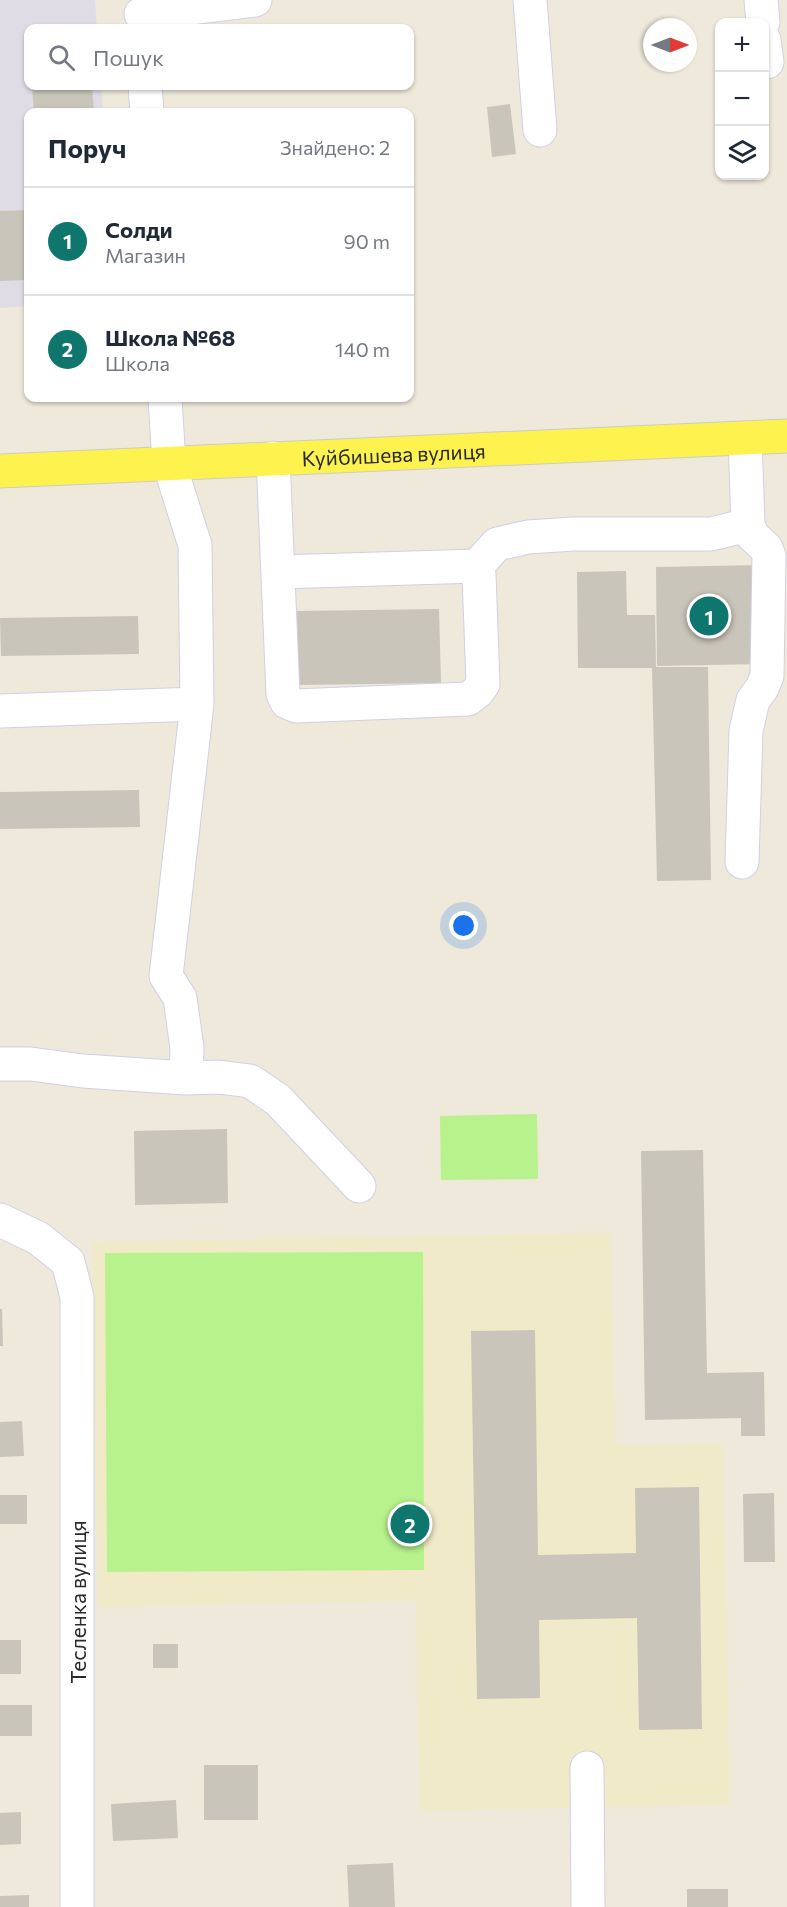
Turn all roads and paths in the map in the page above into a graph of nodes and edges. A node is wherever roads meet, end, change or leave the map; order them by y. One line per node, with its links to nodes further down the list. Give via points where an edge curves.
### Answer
1 (255, 0): 4 (street)
2 (530, 0): 8 (street)
3 (761, 0): 5 (street)
4 (141, 14)
5 (763, 18)
6 (145, 90): 7 (street)
7 (147, 108)
8 (540, 130)
9 (165, 402): 13 (street)
10 (787, 436): 11 (main road, Куйбишева вулиця)
11 (745, 438): 12 (main road, Куйбишева вулиця); 15 (street)
12 (273, 458): 13 (main road, Куйбишева вулиця); 17 (street)
13 (169, 463): 14 (main road, Куйбишева вулиця); 18 (street, via 195,544)
14 (0, 471)
15 (748, 525): 16 (street, via 711,534 528,537 497,544); 20 (street, via 769,556 770,588 767,676 753,700 746,731)
16 (477, 566): 17 (street); 17 (street, via 483,684 468,699 296,706 287,702 283,694)
17 (279, 572)
18 (197, 704): 19 (street); 22 (street, via 166,976 180,998 187,1048)
19 (0, 711)
20 (742, 862)
21 (0, 1064): 22 (street)
22 (186, 1077): 23 (street, via 250,1081 278,1100)
23 (359, 1186)
24 (0, 1220): 26 (street, Тесленка вулиця, via 38,1238 68,1262 77,1297)
25 (587, 1768): 27 (street)
26 (77, 1907)
27 (588, 1907)

